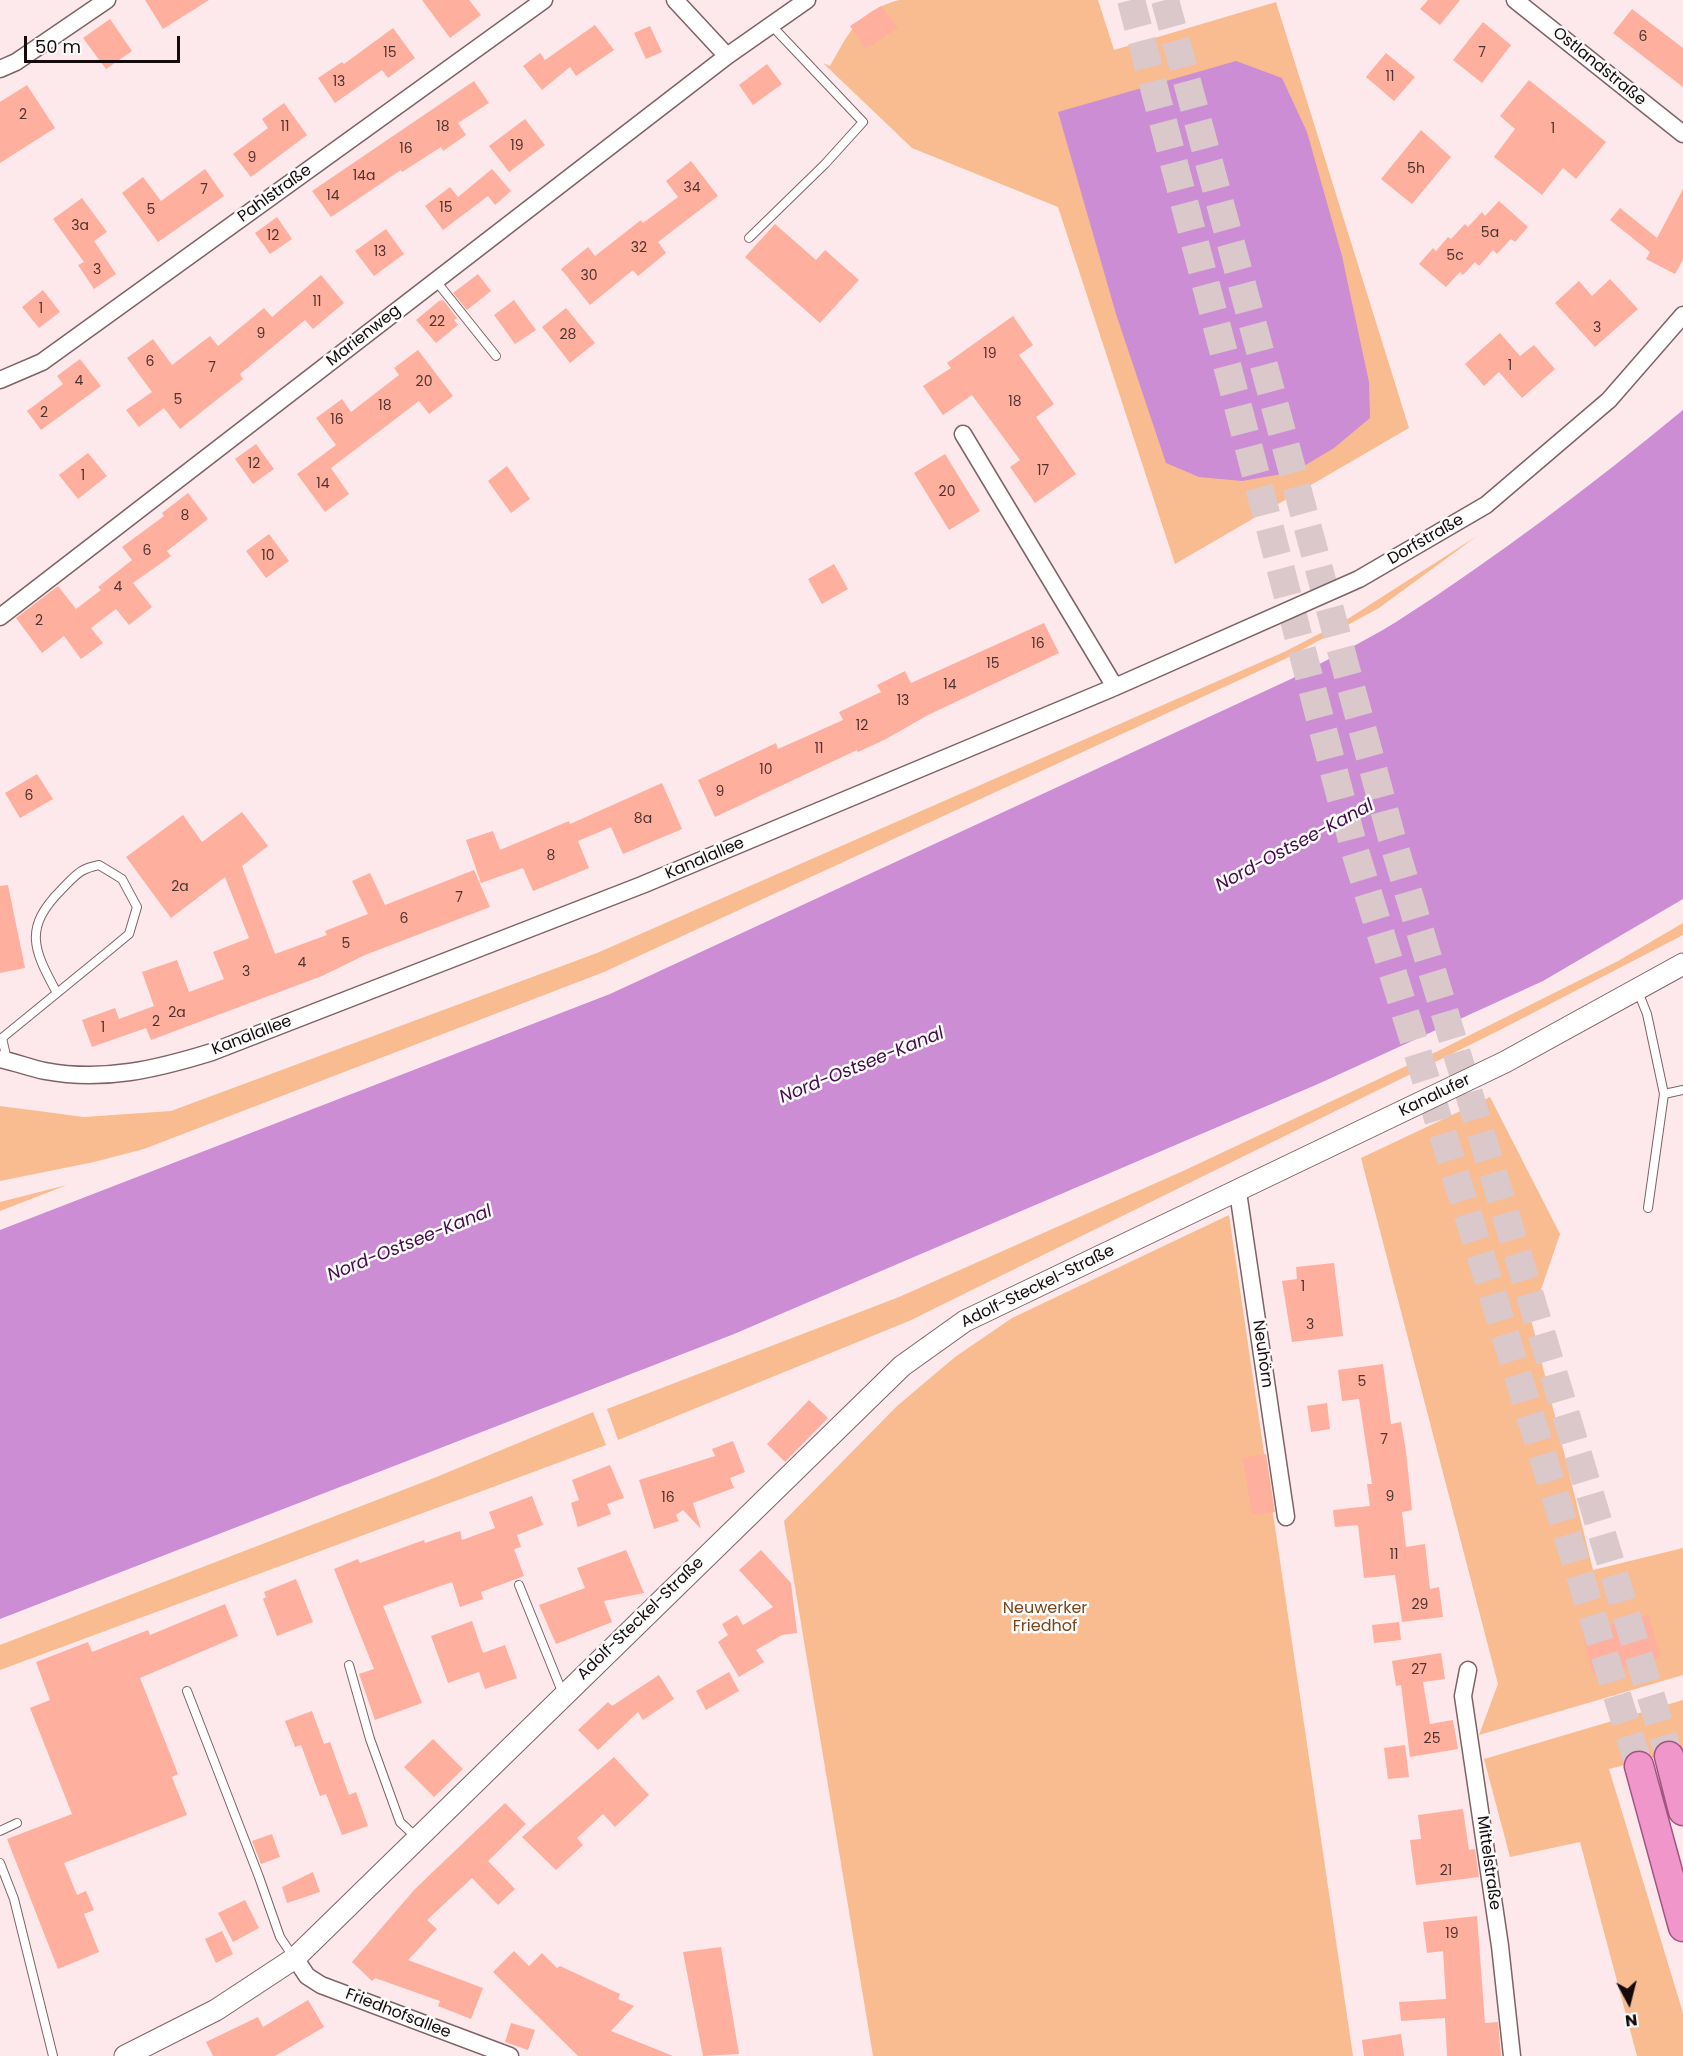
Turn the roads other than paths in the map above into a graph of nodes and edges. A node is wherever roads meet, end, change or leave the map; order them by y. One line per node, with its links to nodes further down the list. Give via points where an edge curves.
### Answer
1 (108, 0): 8 (street)
2 (544, 0): 14 (street, Pahlstraße, via 42,362)
3 (675, 0): 7 (street)
4 (807, 0): 6 (street, Marienweg)
5 (1515, 0): 9 (street, Ostlandstraße)
6 (771, 25): 7 (street, Marienweg); 10 (lane, via 863,122)
7 (727, 56): 11 (street, Marienweg)
8 (0, 69)
9 (1683, 134)
10 (749, 238)
11 (435, 281): 13 (lane); 16 (street, Marienweg)
12 (1683, 315): 17 (street, Dorfstraße, via 1609,400 1486,505 1359,579)
13 (496, 356)
14 (0, 380)
15 (963, 434): 17 (street)
16 (0, 617)
17 (1115, 687): 21 (street, Kanalallee, via 642,885 212,1052 115,1076 46,1071)
18 (1683, 964): 19 (street, Kanalufer)
19 (1637, 989): 23 (lane, via 1647,1014); 24 (street, Kanalufer, via 1505,1062)
20 (57, 993): 20 (lane, via 129,934 137,907 122,879 99,865 82,868 46,905 34,930 42,964); 21 (lane, via 2,1038)
21 (2, 1059)
22 (1683, 1090): 23 (lane)
23 (1664, 1094): 25 (lane)
24 (1238, 1192): 26 (street, Kanalufer); 27 (street, Neuhörn)
25 (1648, 1208)
26 (1181, 1218): 32 (street, Adolf-Steckel-Straße, via 994,1305 902,1366)
27 (1286, 1517)
28 (519, 1585): 32 (lane)
29 (349, 1665): 38 (lane, via 370,1739 400,1821)
30 (1468, 1670): 45 (street, Mittelstraße, via 1463,1696)
31 (187, 1691): 41 (lane, via 280,1937)
32 (563, 1695): 38 (street, Adolf-Steckel-Straße)
33 (1669, 1756): 35 (highway)
34 (1639, 1766): 40 (highway)
35 (1683, 1811)
36 (18, 1823): 37 (lane)
37 (0, 1831)
38 (418, 1840): 41 (street, Adolf-Steckel-Straße)
39 (0, 1863): 42 (lane, via 14,1899)
40 (1683, 1927)
41 (295, 1958): 43 (street, Adolf-Steckel-Straße, via 216,2010); 44 (street, Friedhofsallee, via 307,1976 321,1985)
42 (53, 2056)
43 (125, 2056)
44 (510, 2056)
45 (1512, 2056)

